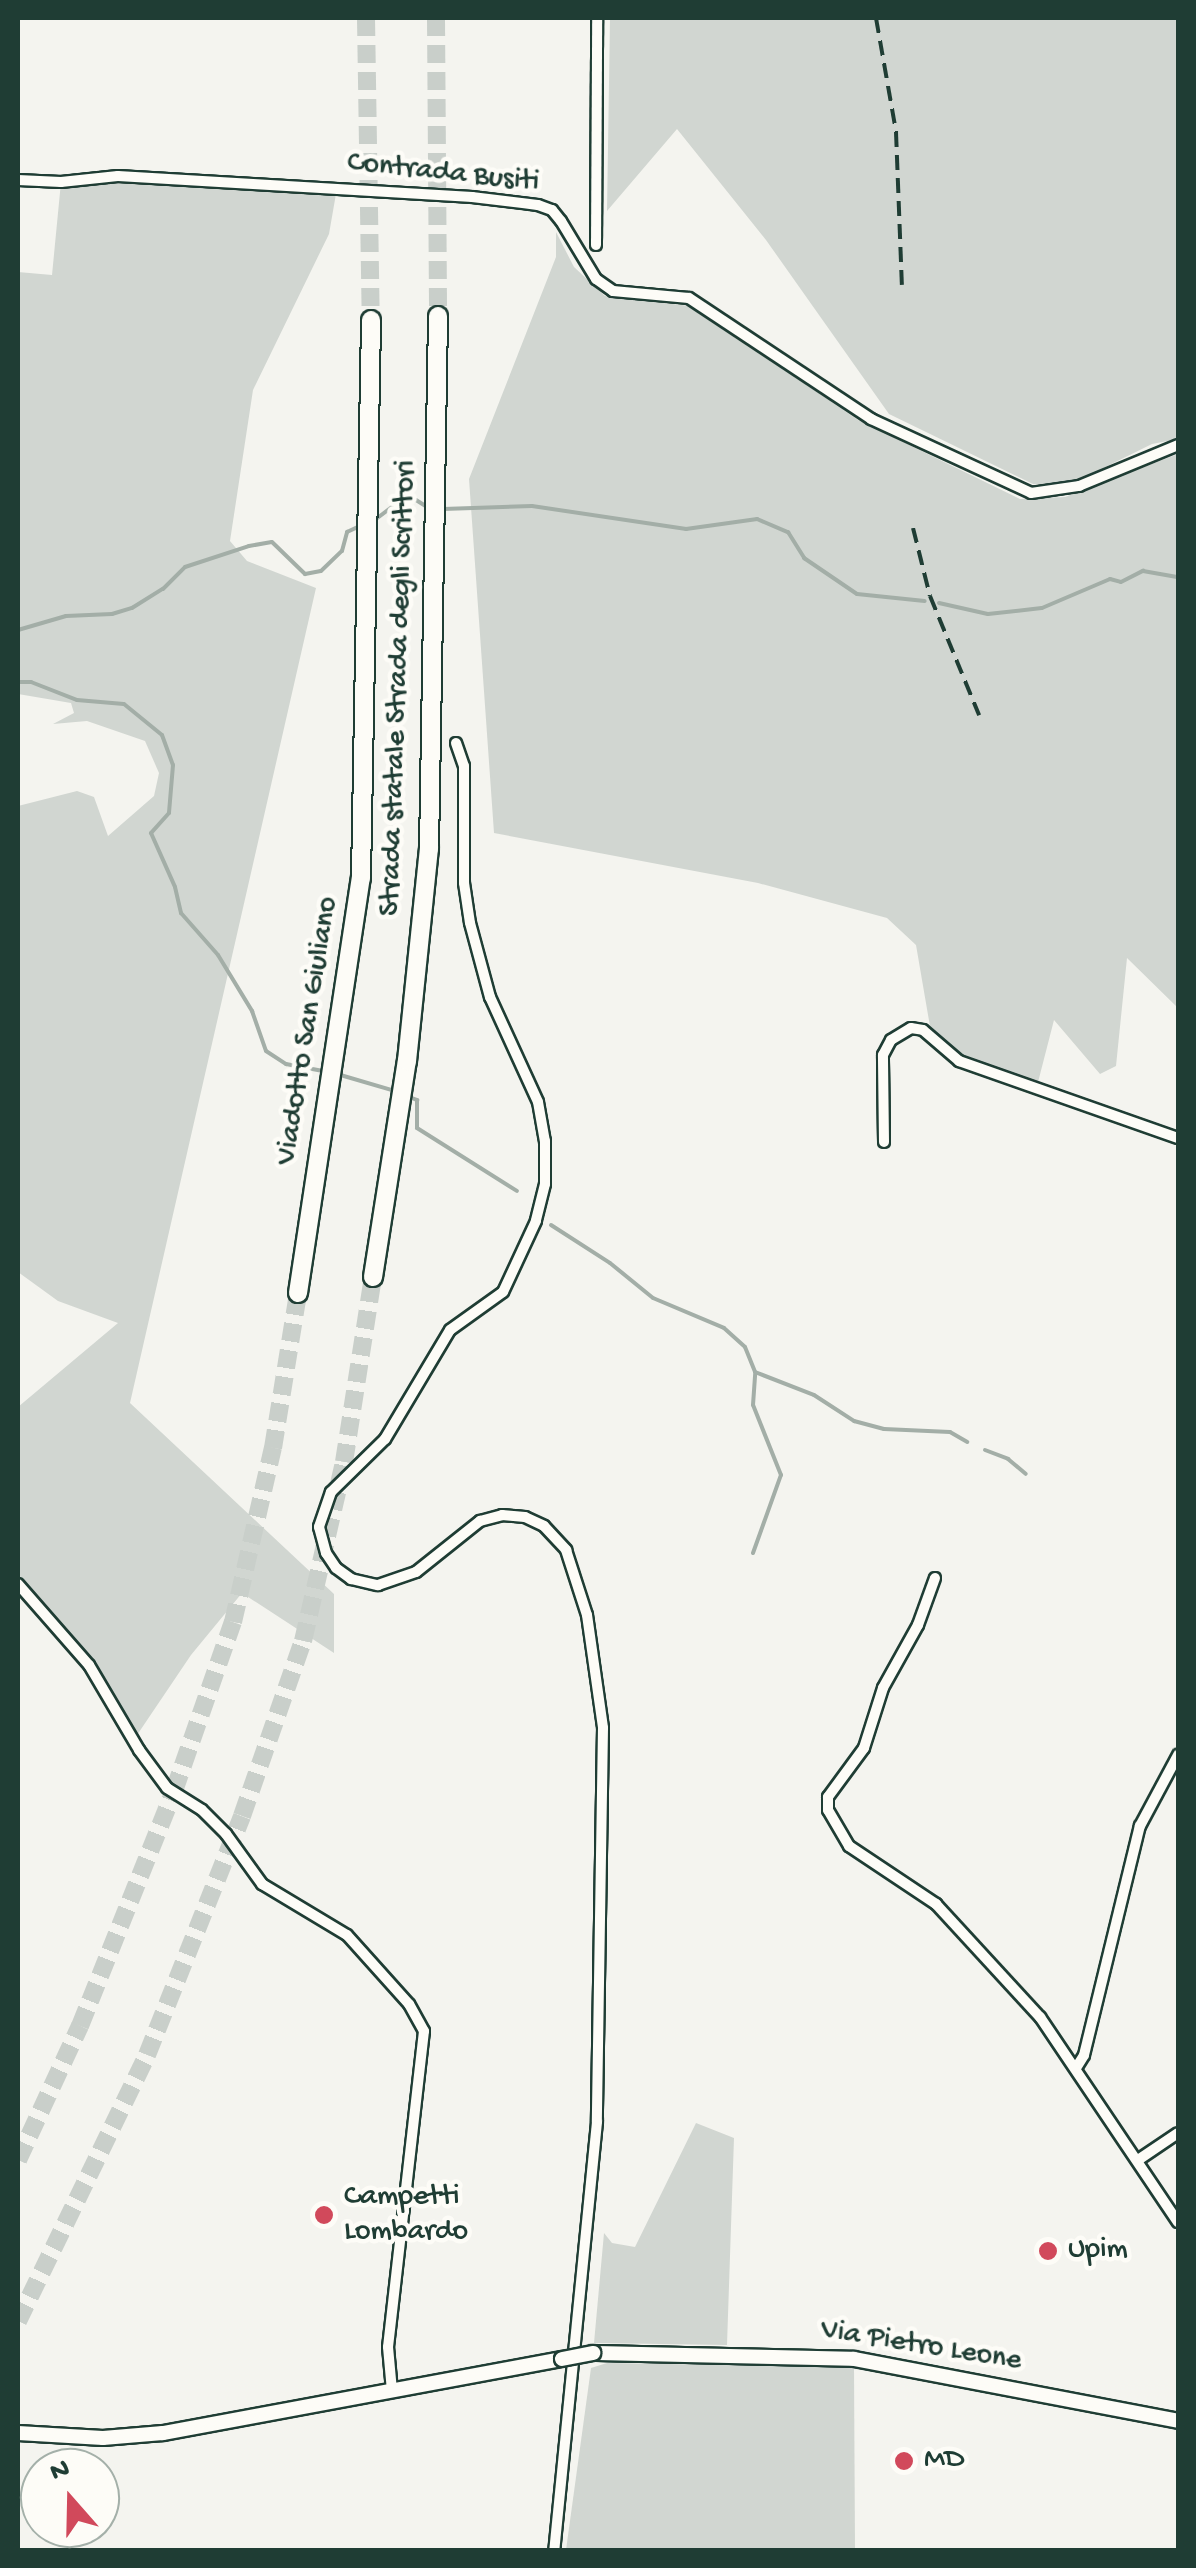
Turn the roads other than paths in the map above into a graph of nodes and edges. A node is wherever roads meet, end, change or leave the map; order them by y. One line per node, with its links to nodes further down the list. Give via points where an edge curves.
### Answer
1 (597, 20): 3 (street)
2 (18, 180): 6 (street, Contrada Busiti, via 118,176 472,196 538,206 552,210 596,280 613,291 689,298 870,419 1031,493 1079,486)
3 (596, 245)
4 (438, 316): 11 (highway, Strada statale Strada degli Scrittori, via 428,849 407,1062)
5 (371, 320): 8 (highway, Strada statale Strada degli Scrittori)
6 (1178, 445)
7 (456, 743): 23 (street, via 464,766 470,923 490,997 538,1102 545,1184 536,1221 503,1292 450,1330 385,1439 331,1492 319,1527 336,1568 378,1585 416,1572 480,1521 524,1517 544,1526 566,1550 587,1615 603,1728 597,2122)
8 (362, 878): 12 (highway, Viadotto San Giuliano)
9 (1178, 1138): 10 (street, via 958,1061 923,1030 911,1028 891,1040 883,1055)
10 (884, 1142)
11 (373, 1277)
12 (298, 1293)
13 (936, 1578): 16 (street, via 883,1688 864,1748 828,1798 828,1810 855,1852 936,1904 1040,2017)
14 (18, 1584): 20 (street, via 89,1665 168,1788 226,1834 262,1884 347,1935 424,2030 388,2347)
15 (1178, 1755): 16 (street, via 1140,1826)
16 (1076, 2068): 18 (street)
17 (1178, 2133): 18 (street)
18 (1138, 2160): 19 (street)
19 (1178, 2222)
20 (392, 2391): 21 (main road, Via Pietro Leone, bridge, via 592,2354 846,2358); 22 (main road, via 163,2433)
21 (1178, 2421)
22 (21, 2436)
23 (554, 2550)

